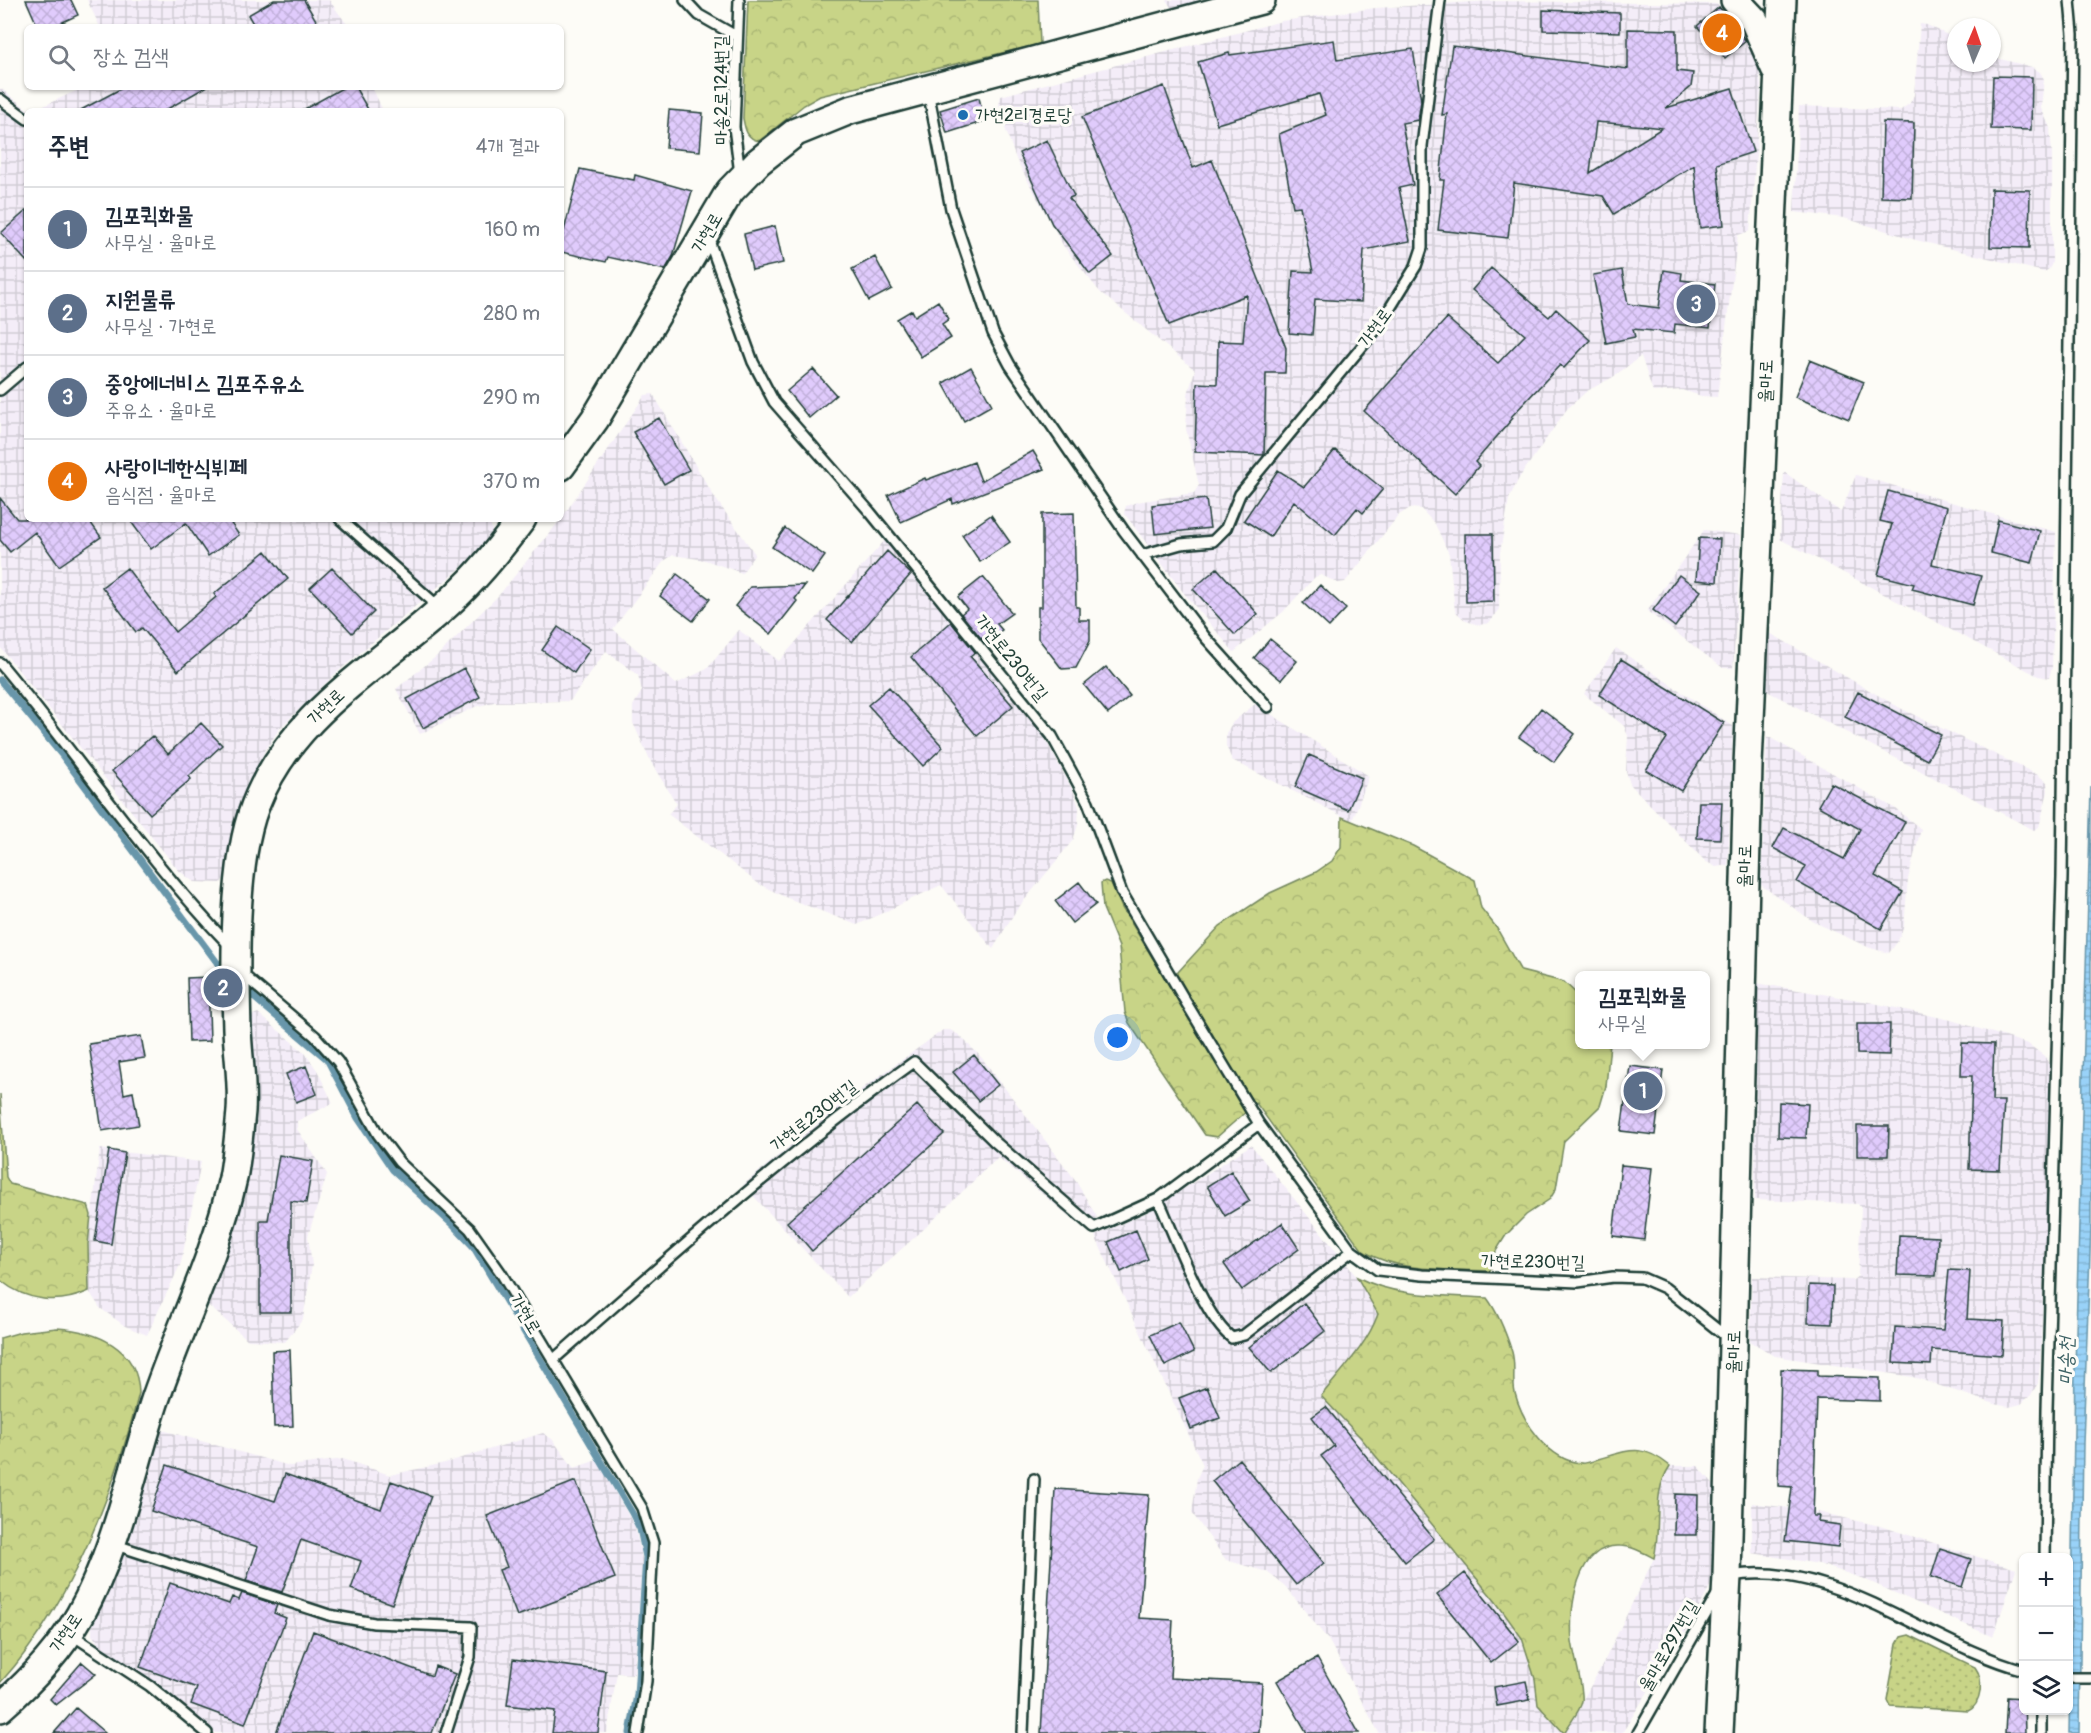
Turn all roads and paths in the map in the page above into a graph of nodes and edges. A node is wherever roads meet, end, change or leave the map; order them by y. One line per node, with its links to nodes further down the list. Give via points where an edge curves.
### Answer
1 (685, 0): 8 (lane, via 699,15)
2 (740, 0): 8 (lane, 마송2로124번길)
3 (1261, 0): 10 (street, 가현로)
4 (1440, 0): 20 (lane, 가현로, via 1422,146 1422,248 1416,266 1379,326 1240,494 1226,528 1213,541 1181,544)
5 (1735, 0): 9 (street, via 1763,35)
6 (1782, 0): 9 (street, 율마로)
7 (2070, 0): 32 (lane, via 2073,34 2067,582)
8 (736, 36): 13 (lane, 마송2로124번길, via 734,127)
9 (1779, 79): 28 (street, 율마로, via 1748,765)
10 (927, 89): 13 (street, 가현로, via 850,110 796,132); 20 (lane, via 951,209 993,333 1010,365)
11 (0, 99): 12 (lane)
12 (24, 117)
13 (741, 181): 14 (street, 가현로, via 730,191)
14 (706, 236): 17 (street, 가현로, via 595,419); 25 (lane, 가현로230번길, via 753,362 774,402 870,512 1052,736 1088,802 1122,893)
15 (24, 370): 16 (lane)
16 (0, 390)
17 (564, 462)
18 (343, 522): 21 (lane)
19 (520, 522): 21 (street, 가현로, via 464,589)
20 (1142, 555): 23 (lane, via 1205,637)
21 (441, 608): 24 (street, 가현로, via 321,709 283,752 267,778 253,809 240,870)
22 (0, 663): 24 (lane, 가현로)
23 (1268, 707)
24 (237, 962): 29 (lane, 가현로, via 338,1062 378,1134 428,1192 470,1229); 31 (street, 가현로, via 241,1107 234,1176 221,1224 173,1348)
25 (1259, 1124): 26 (lane, 가현로230번길); 27 (lane, 가현로230번길)
26 (1158, 1198): 27 (lane, via 1205,1300 1223,1331 1232,1338 1244,1335); 29 (lane, 가현로230번길, via 1094,1228 994,1141 914,1062 845,1111 708,1223)
27 (1352, 1251): 28 (lane, 가현로230번길, via 1378,1270 1422,1275 1578,1282 1642,1278 1665,1287)
28 (1734, 1343): 33 (street, 율마로)
29 (553, 1360): 42 (lane, 가현로, via 642,1508 653,1543 646,1681)
30 (1034, 1479): 43 (lane)
31 (110, 1543): 34 (street, 가현로, via 80,1615); 41 (lane, via 329,1615 374,1623 471,1628 470,1657)
32 (2045, 1553)
33 (1728, 1576): 35 (lane, via 1757,1571 1800,1577); 44 (lane, 율마로297번길); 45 (street, 율마로)
34 (68, 1632): 38 (street, 가현로, via 19,1692); 40 (lane, via 150,1686)
35 (2019, 1668)
36 (2073, 1678): 37 (lane)
37 (2091, 1678)
38 (0, 1708)
39 (2041, 1715): 46 (lane)
40 (207, 1733)
41 (446, 1733)
42 (638, 1733)
43 (1023, 1733)
44 (1638, 1733)
45 (1719, 1733)
46 (2041, 1733)

